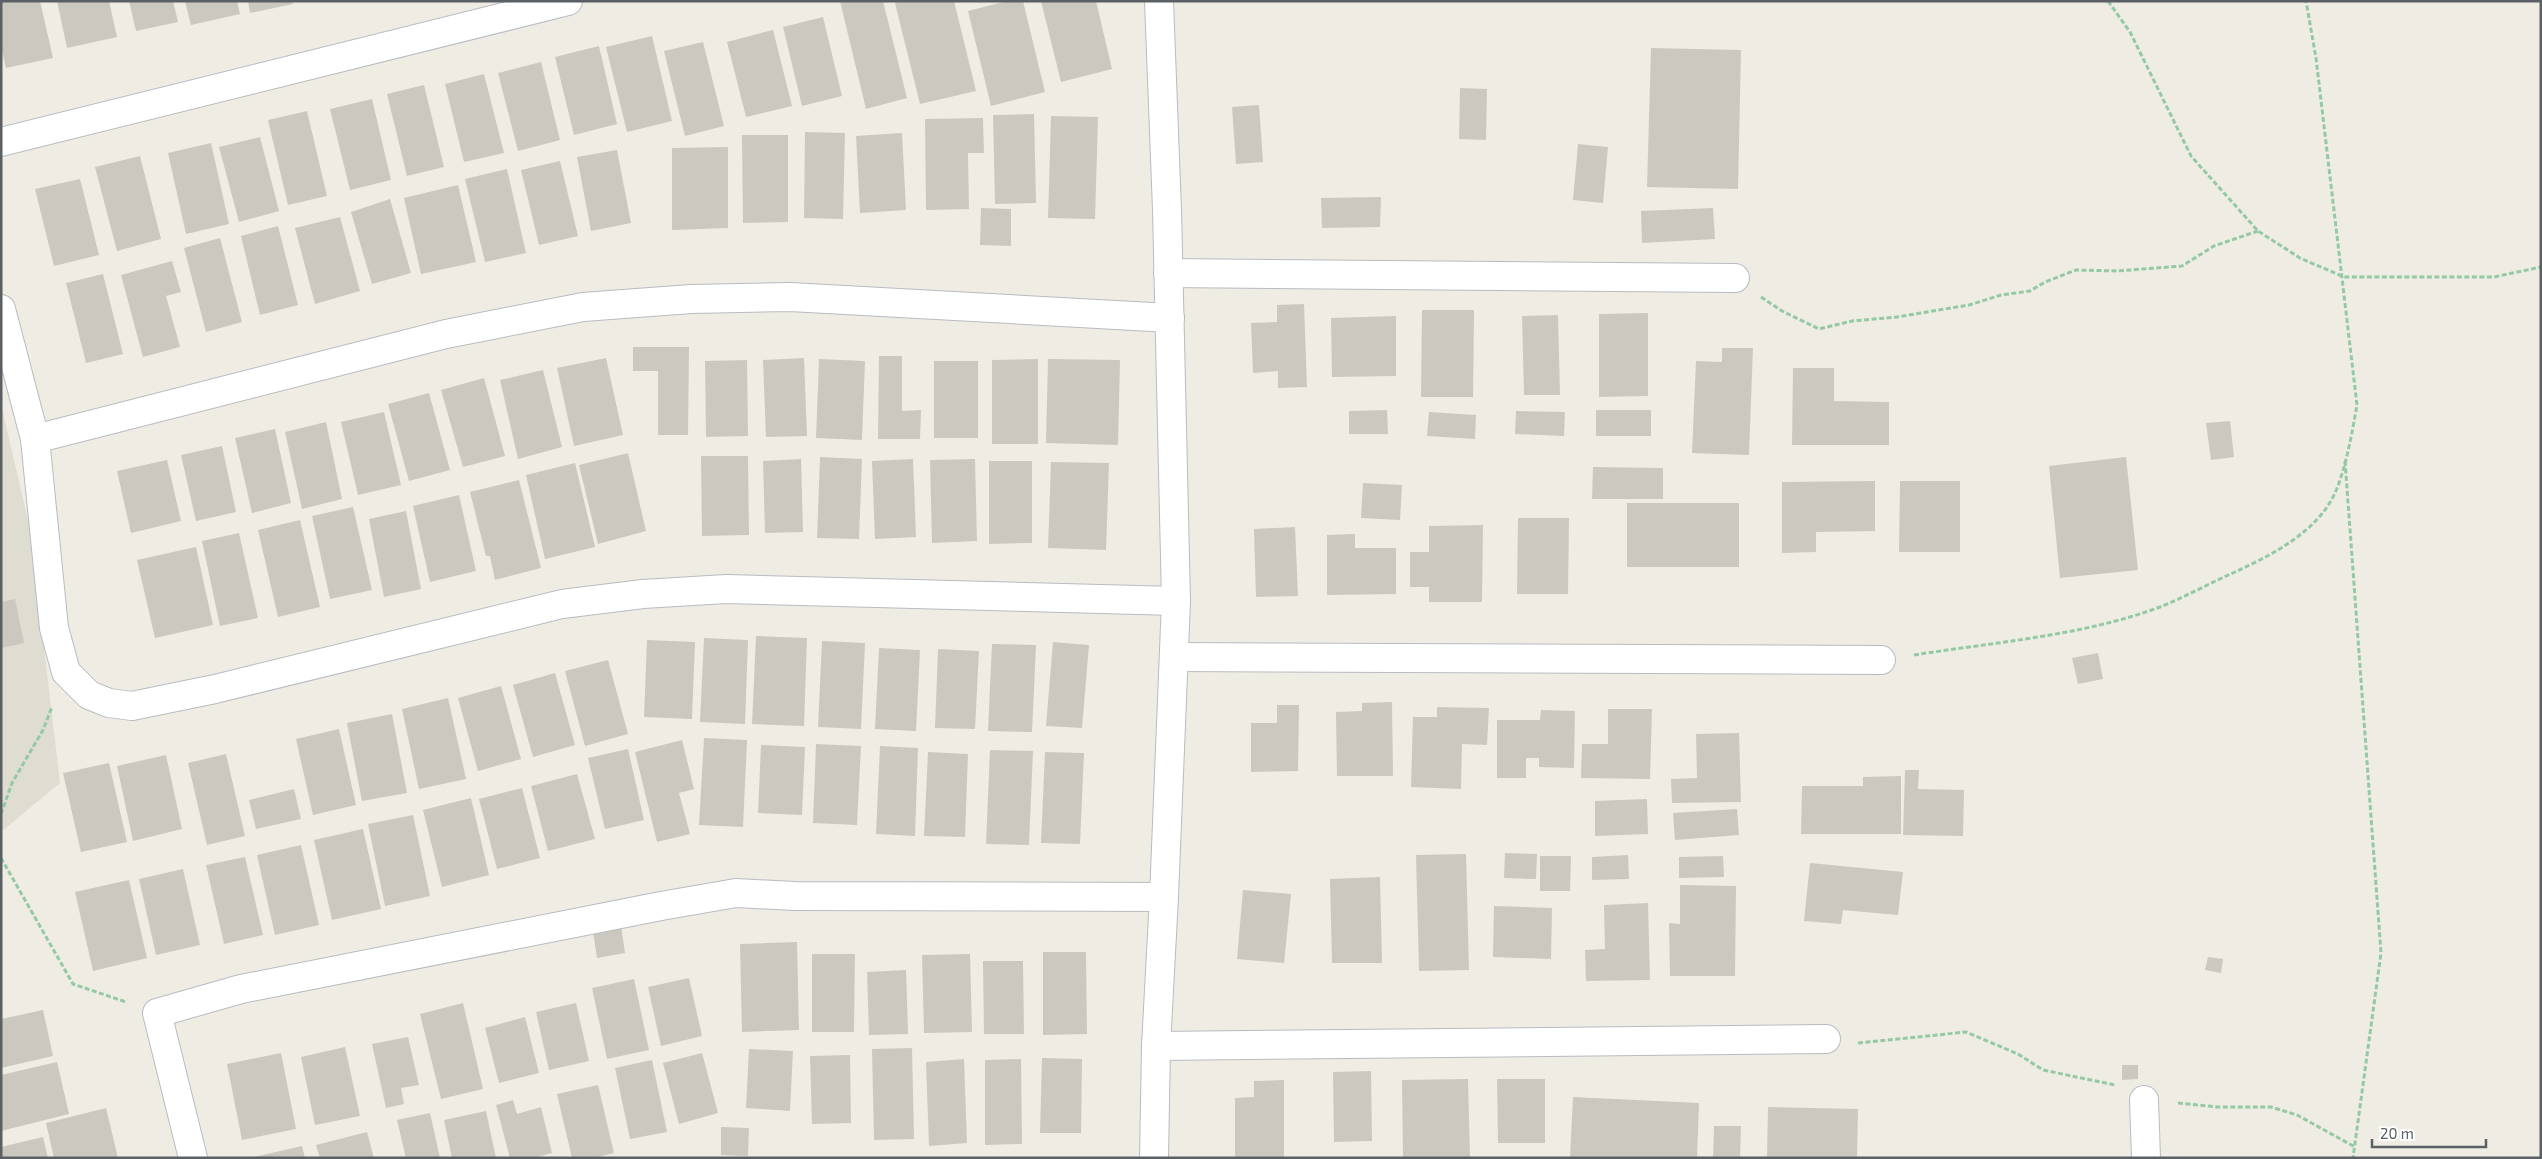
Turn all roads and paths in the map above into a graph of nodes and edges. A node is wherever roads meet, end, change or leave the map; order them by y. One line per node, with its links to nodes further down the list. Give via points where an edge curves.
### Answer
1 (568, 1): 5 (street)
2 (1159, 1): 8 (street)
3 (2108, 1): 6 (path, via 2130,32 2191,156)
4 (2306, 1): 9 (path)
5 (1, 142)
6 (2258, 231): 9 (path, via 2300,258); 10 (path, via 2214,246 2182,266 2117,272 2076,270 2030,291 1897,318 1852,321 1819,329 1782,312)
7 (2541, 267): 9 (path, via 2494,277)
8 (1168, 273): 10 (street); 12 (street)
9 (2344, 277): 14 (path, via 2357,405)
10 (1734, 278)
11 (1, 309): 13 (street)
12 (1170, 318): 13 (street, via 790,297 691,299 583,307 446,334); 15 (street)
13 (35, 439): 18 (street, via 54,628)
14 (2345, 458): 17 (path, via 2335,494 2309,530 2255,562 2160,607 2050,634); 26 (path, via 2381,953)
15 (1176, 601): 16 (street); 18 (street, via 726,589 643,594 562,604 132,706 109,703 89,695)
16 (1175, 657): 17 (street); 21 (street)
17 (1881, 660)
18 (66, 672): 19 (path, via 43,730 12,782)
19 (1, 814)
20 (1, 858): 22 (path, via 73,984)
21 (1164, 897): 22 (street, via 736,893 241,989); 24 (street)
22 (157, 1013): 27 (street)
23 (1826, 1039): 24 (street); 25 (path, via 1861,1044 1966,1032 2018,1054 2042,1070 2113,1084)
24 (1156, 1046): 28 (street)
25 (2144, 1100): 26 (path, via 2217,1107 2271,1107 2297,1115); 29 (street)
26 (2355, 1147): 30 (path)
27 (192, 1158)
28 (1154, 1158)
29 (2146, 1158)
30 (2353, 1158)

